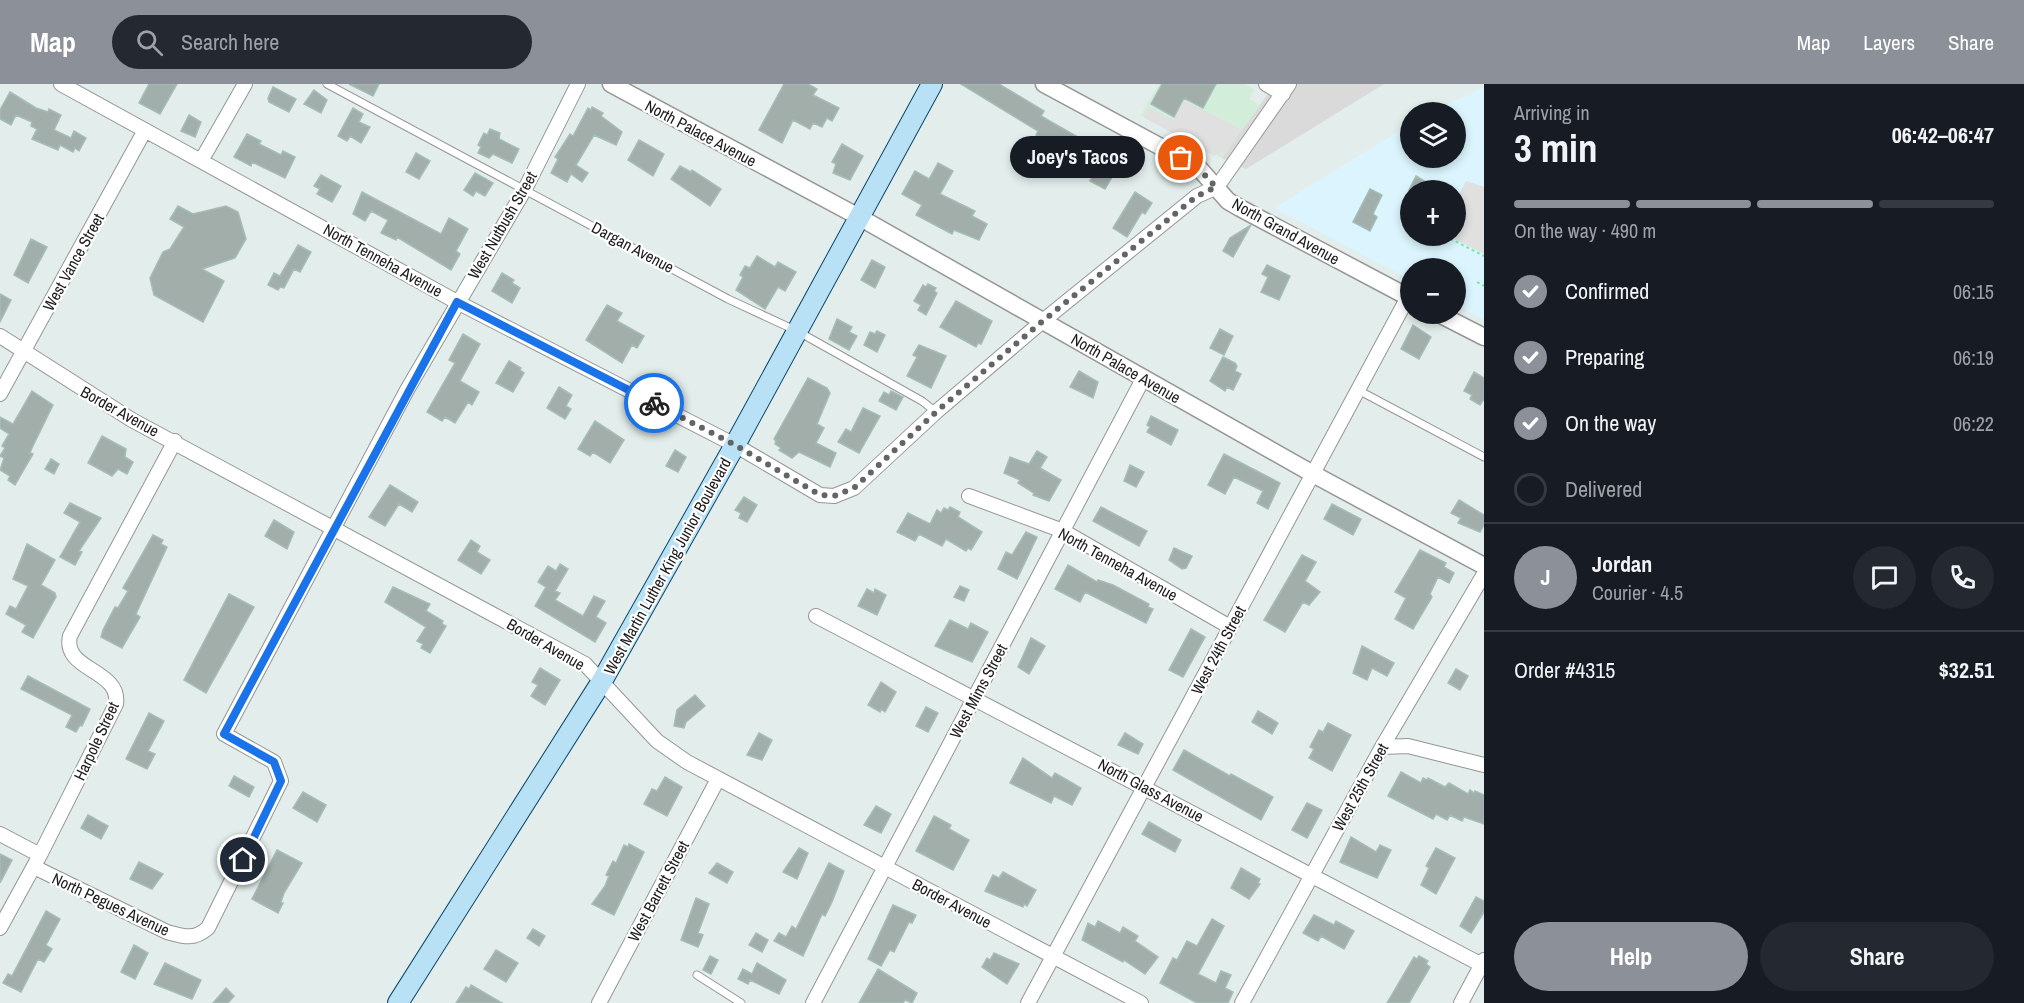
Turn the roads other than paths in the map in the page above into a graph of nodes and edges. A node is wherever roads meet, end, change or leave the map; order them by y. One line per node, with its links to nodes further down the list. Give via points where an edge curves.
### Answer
1 (61, 84): 10 (street, North Tenneha Avenue)
2 (245, 84): 11 (street)
3 (327, 84): 13 (lane, Dargan Avenue)
4 (578, 84): 13 (street, West Nutbush Street)
5 (611, 84): 14 (street, North Palace Avenue)
6 (933, 84): 14 (main road, West Martin Luther King Junior Boulevard)
7 (1044, 84): 12 (street, North Grand Avenue, via 1197,167)
8 (1266, 84): 9 (street)
9 (1286, 89): 12 (street)
10 (146, 130): 11 (street, North Tenneha Avenue); 23 (street, West Vance Street)
11 (201, 160): 16 (street, North Tenneha Avenue)
12 (1216, 187): 15 (street, North Grand Avenue, via 1240,208); 18 (street, via 1197,196)
13 (525, 189): 16 (street, West Nutbush Street); 20 (lane, Dargan Avenue, via 728,299)
14 (859, 217): 18 (street, North Palace Avenue); 20 (main road, West Martin Luther King Junior Boulevard)
15 (1400, 293)
16 (457, 302): 29 (street, North Tenneha Avenue); 33 (street, West Nutbush Street)
17 (1400, 314): 25 (street, West 24th Street)
18 (1044, 320): 24 (street, North Palace Avenue); 27 (street)
19 (1459, 324): 22 (street)
20 (797, 331): 27 (lane, Dargan Avenue); 29 (main road, West Martin Luther King Junior Boulevard)
21 (0, 336): 23 (street, Border Avenue)
22 (1484, 337)
23 (23, 351): 26 (street, West Vance Street); 28 (street, Border Avenue, via 105,404)
24 (1143, 379): 31 (street, North Palace Avenue); 34 (street, West Mims Street)
25 (1358, 390): 30 (lane); 31 (street, West 24th Street)
26 (0, 394)
27 (936, 412): 29 (street, North Tenneha Avenue, via 854,488 834,496 820,495)
28 (175, 441): 33 (street, Border Avenue); 46 (street, Harpole Street, via 70,636 68,645 74,657 106,678 117,696 116,704)
29 (735, 445): 39 (main road, West Martin Luther King Junior Boulevard)
30 (1484, 457)
31 (1313, 474): 35 (street, North Palace Avenue); 38 (street, West 24th Street)
32 (969, 496): 34 (street, North Tenneha Avenue)
33 (333, 529): 39 (street, Border Avenue, via 585,664); 50 (street, West Nutbush Street, via 224,734 274,762 281,781 208,928)
34 (1063, 531): 38 (street, North Tenneha Avenue); 40 (street, West Mims Street)
35 (1484, 566)
36 (1484, 573): 41 (street, West 25th Street)
37 (816, 616): 40 (street, North Glass Avenue)
38 (1230, 627): 44 (street, West 24th Street)
39 (602, 681): 43 (street, Border Avenue, via 657,741); 54 (main road, West Martin Luther King Junior Boulevard)
40 (975, 698): 44 (street, North Glass Avenue); 47 (street, West Mims Street)
41 (1382, 747): 42 (street, via 1408,746); 48 (street, West 25th Street)
42 (1484, 765)
43 (718, 779): 47 (street, Border Avenue); 55 (street, West Barrett Street)
44 (1145, 786): 48 (street, North Glass Avenue); 51 (street, West 24th Street)
45 (0, 834): 46 (street, North Pegues Avenue)
46 (37, 861): 49 (street, Harpole Street); 50 (street, North Pegues Avenue, via 140,920)
47 (885, 867): 51 (street, Border Avenue); 57 (street, West Mims Street)
48 (1311, 874): 52 (street, North Glass Avenue); 60 (street, West 25th Street)
49 (0, 928)
50 (188, 938)
51 (1053, 957): 58 (street, West 24th Street); 59 (street, Border Avenue)
52 (1483, 963): 61 (street)
53 (697, 975): 56 (lane)
54 (398, 1003)
55 (599, 1003)
56 (741, 1003)
57 (813, 1003)
58 (1028, 1003)
59 (1141, 1003)
60 (1242, 1003)
61 (1461, 1003)

